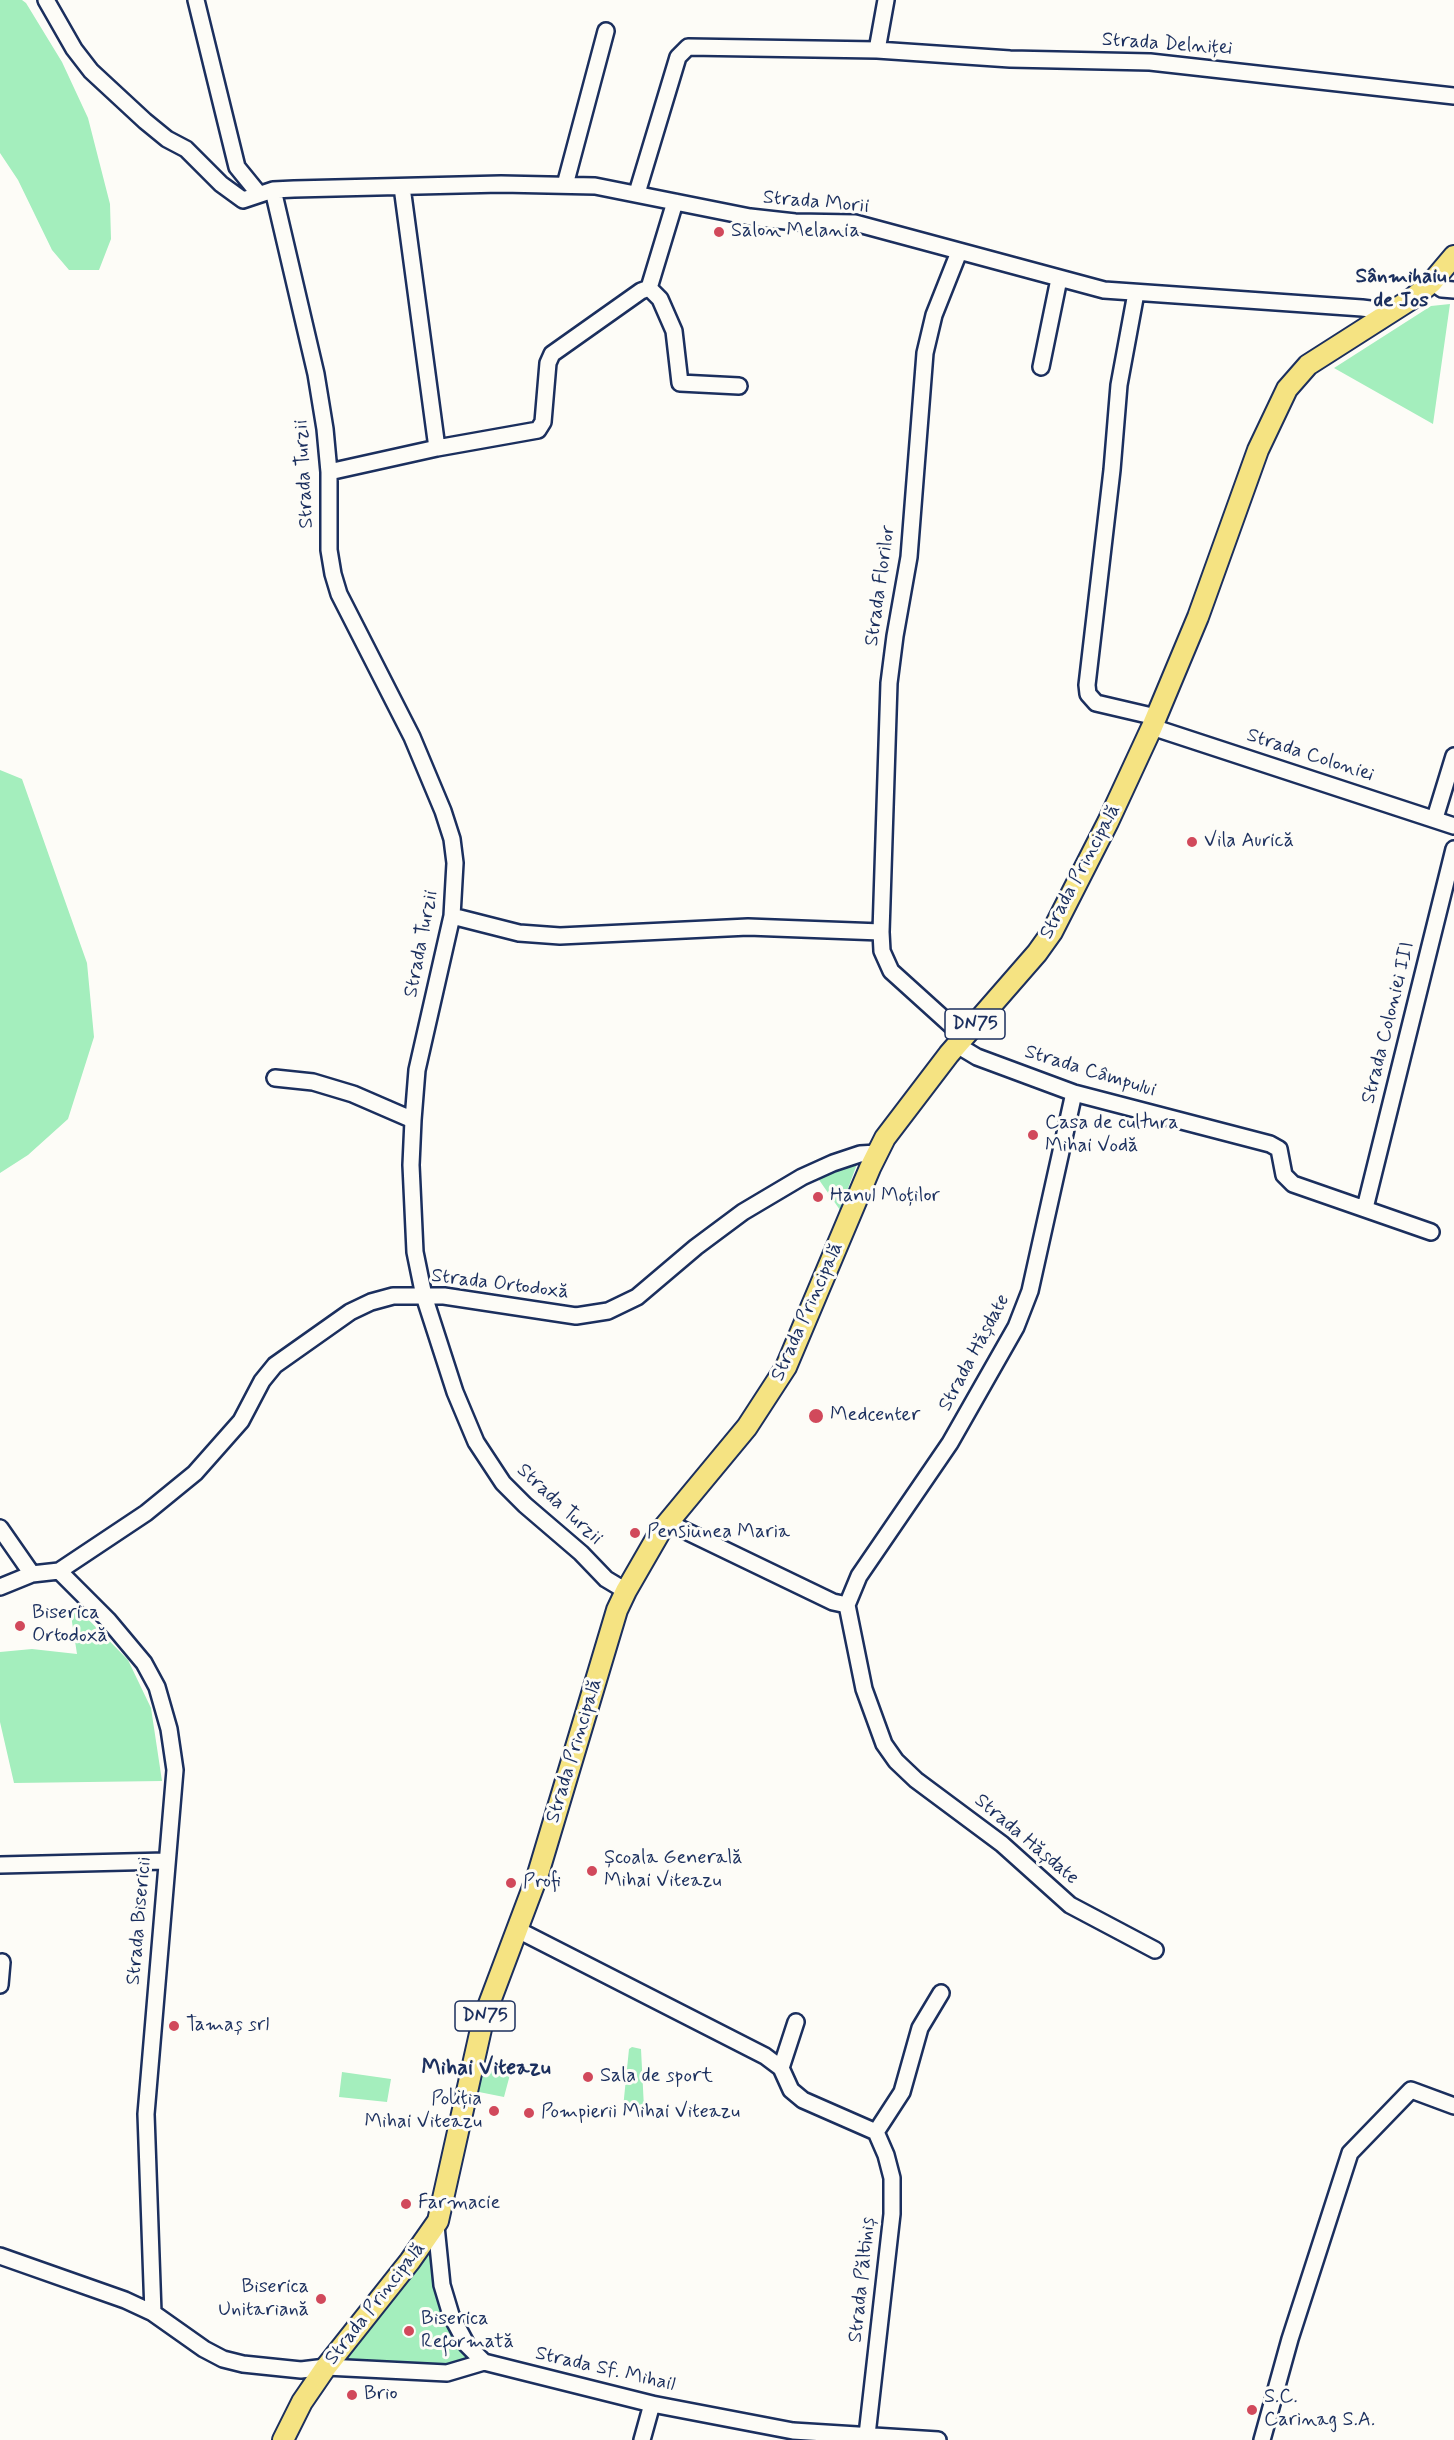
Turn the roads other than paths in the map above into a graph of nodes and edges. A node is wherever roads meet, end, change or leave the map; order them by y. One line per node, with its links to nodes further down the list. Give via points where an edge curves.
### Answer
1 (46, 0): 9 (street, Strada Morii, via 85,64 138,114 167,139 186,149 243,200)
2 (196, 0): 9 (street, via 237,167)
3 (886, 0): 5 (street)
4 (606, 31): 7 (street)
5 (877, 51): 6 (street, Strada Delniței, via 1150,62); 10 (street, Strada Delniței, via 695,46 683,50)
6 (1454, 96)
7 (565, 185): 8 (street, Strada Morii); 10 (street, Strada Morii)
8 (402, 187): 9 (street, Strada Morii); 22 (street)
9 (266, 192): 23 (street, Strada Turzii, via 316,374)
10 (637, 193): 11 (street, Strada Morii)
11 (675, 202): 12 (street, Strada Morii, via 750,217 855,223); 16 (street)
12 (959, 252): 14 (street, Strada Morii); 30 (street, Strada Florilor, via 934,315 925,353 909,557 889,683)
13 (1454, 256): 15 (main road, Strada Principală / DN75)
14 (1059, 279): 18 (street, Strada Morii); 20 (street)
15 (1432, 282): 17 (street, via 1442,289); 19 (main road, Strada Principală / DN75)
16 (649, 288): 21 (street, via 660,299 674,331 680,383); 22 (street, via 552,354 543,422 538,430)
17 (1454, 290)
18 (1136, 293): 19 (street, Strada Morii, via 1362,308 1370,309); 24 (street, Strada Coloniei, via 1119,385 1087,685 1088,694 1096,703)
19 (1380, 321): 24 (main road, Strada Principală / DN75, via 1308,365 1279,403)
20 (1041, 367)
21 (739, 386)
22 (437, 448): 23 (street)
23 (329, 472): 29 (street, Strada Turzii, via 329,550 333,574 339,594 412,737 443,811 455,863)
24 (1154, 722): 26 (street, Strada Coloniei); 31 (main road, Strada Principală / DN75, via 1052,932)
25 (1454, 756): 26 (street)
26 (1435, 818): 27 (street, Strada Coloniei)
27 (1454, 826)
28 (1454, 849): 36 (street, Strada Coloniei III)
29 (452, 916): 30 (street, via 519,933 560,936 748,927); 34 (street, Strada Turzii, via 417,1070)
30 (881, 932): 31 (street, Strada Florilor, via 882,951 891,971)
31 (960, 1041): 33 (street, Strada Câmpului, via 977,1057); 35 (main road, Strada Principală / DN75, via 898,1119)
32 (274, 1078): 34 (street, via 313,1082)
33 (1074, 1093): 36 (street, Strada Câmpului, via 1270,1144 1279,1149 1284,1175 1293,1184); 45 (street, Strada Hășdate, via 1030,1291 1016,1327 950,1443 859,1576)
34 (413, 1119): 38 (street, Strada Turzii, via 415,1252)
35 (877, 1153): 38 (street, Strada Ortodoxă, via 860,1154 802,1177 743,1212 637,1297 608,1311 576,1316); 39 (main road, Strada Principală / DN75, via 786,1367 747,1427)
36 (1365, 1208): 37 (street, Strada Câmpului)
37 (1431, 1232)
38 (424, 1296): 41 (street, Strada Ortodoxă, via 393,1296 371,1302 350,1312 275,1365 241,1421 195,1473 146,1513); 44 (street, Strada Turzii, via 455,1392 476,1442 503,1483 606,1579)
39 (668, 1522): 44 (main road, Strada Principală / DN75); 45 (street, via 833,1602)
40 (0, 1528): 42 (street)
41 (59, 1571): 42 (street, Strada Ortodoxă); 46 (street, Strada Bisericii, via 108,1620 144,1663 157,1688 175,1770)
42 (32, 1574): 43 (street, Strada Ortodoxă)
43 (0, 1587)
44 (626, 1591): 48 (main road, Strada Principală / DN75)
45 (848, 1605): 49 (street, Strada Hășdate, via 864,1689 884,1744 896,1761 1002,1844 1070,1905)
46 (166, 1861): 47 (street); 59 (street, Strada Bisericii, via 146,2114)
47 (0, 1865)
48 (518, 1930): 54 (street, via 765,2056); 57 (main road, Strada Principală / DN75, via 483,2020)
49 (1155, 1950)
50 (2, 1962): 51 (street)
51 (0, 1985)
52 (941, 1993): 56 (street, via 920,2028 902,2092)
53 (796, 2022): 54 (street)
54 (781, 2068): 56 (street, via 791,2090 803,2100)
55 (1454, 2106): 67 (street, via 1411,2090 1350,2153)
56 (876, 2132): 63 (street, Strada Păltiniș, via 892,2178 892,2214)
57 (436, 2226): 60 (street, via 442,2285 451,2315 467,2345); 61 (main road, Strada Principală / DN75)
58 (0, 2256): 59 (street)
59 (153, 2313): 61 (street, via 223,2359 301,2370)
60 (484, 2362): 61 (street, via 447,2373); 62 (street, Strada Sf. Mihail)
61 (326, 2367): 64 (main road, Strada Principală / DN75)
62 (652, 2404): 63 (street, Strada Sf. Mihail, via 793,2431); 65 (street)
63 (867, 2435): 66 (street, Strada Sf. Mihail)
64 (283, 2440)
65 (642, 2440)
66 (938, 2440)
67 (1262, 2440)

